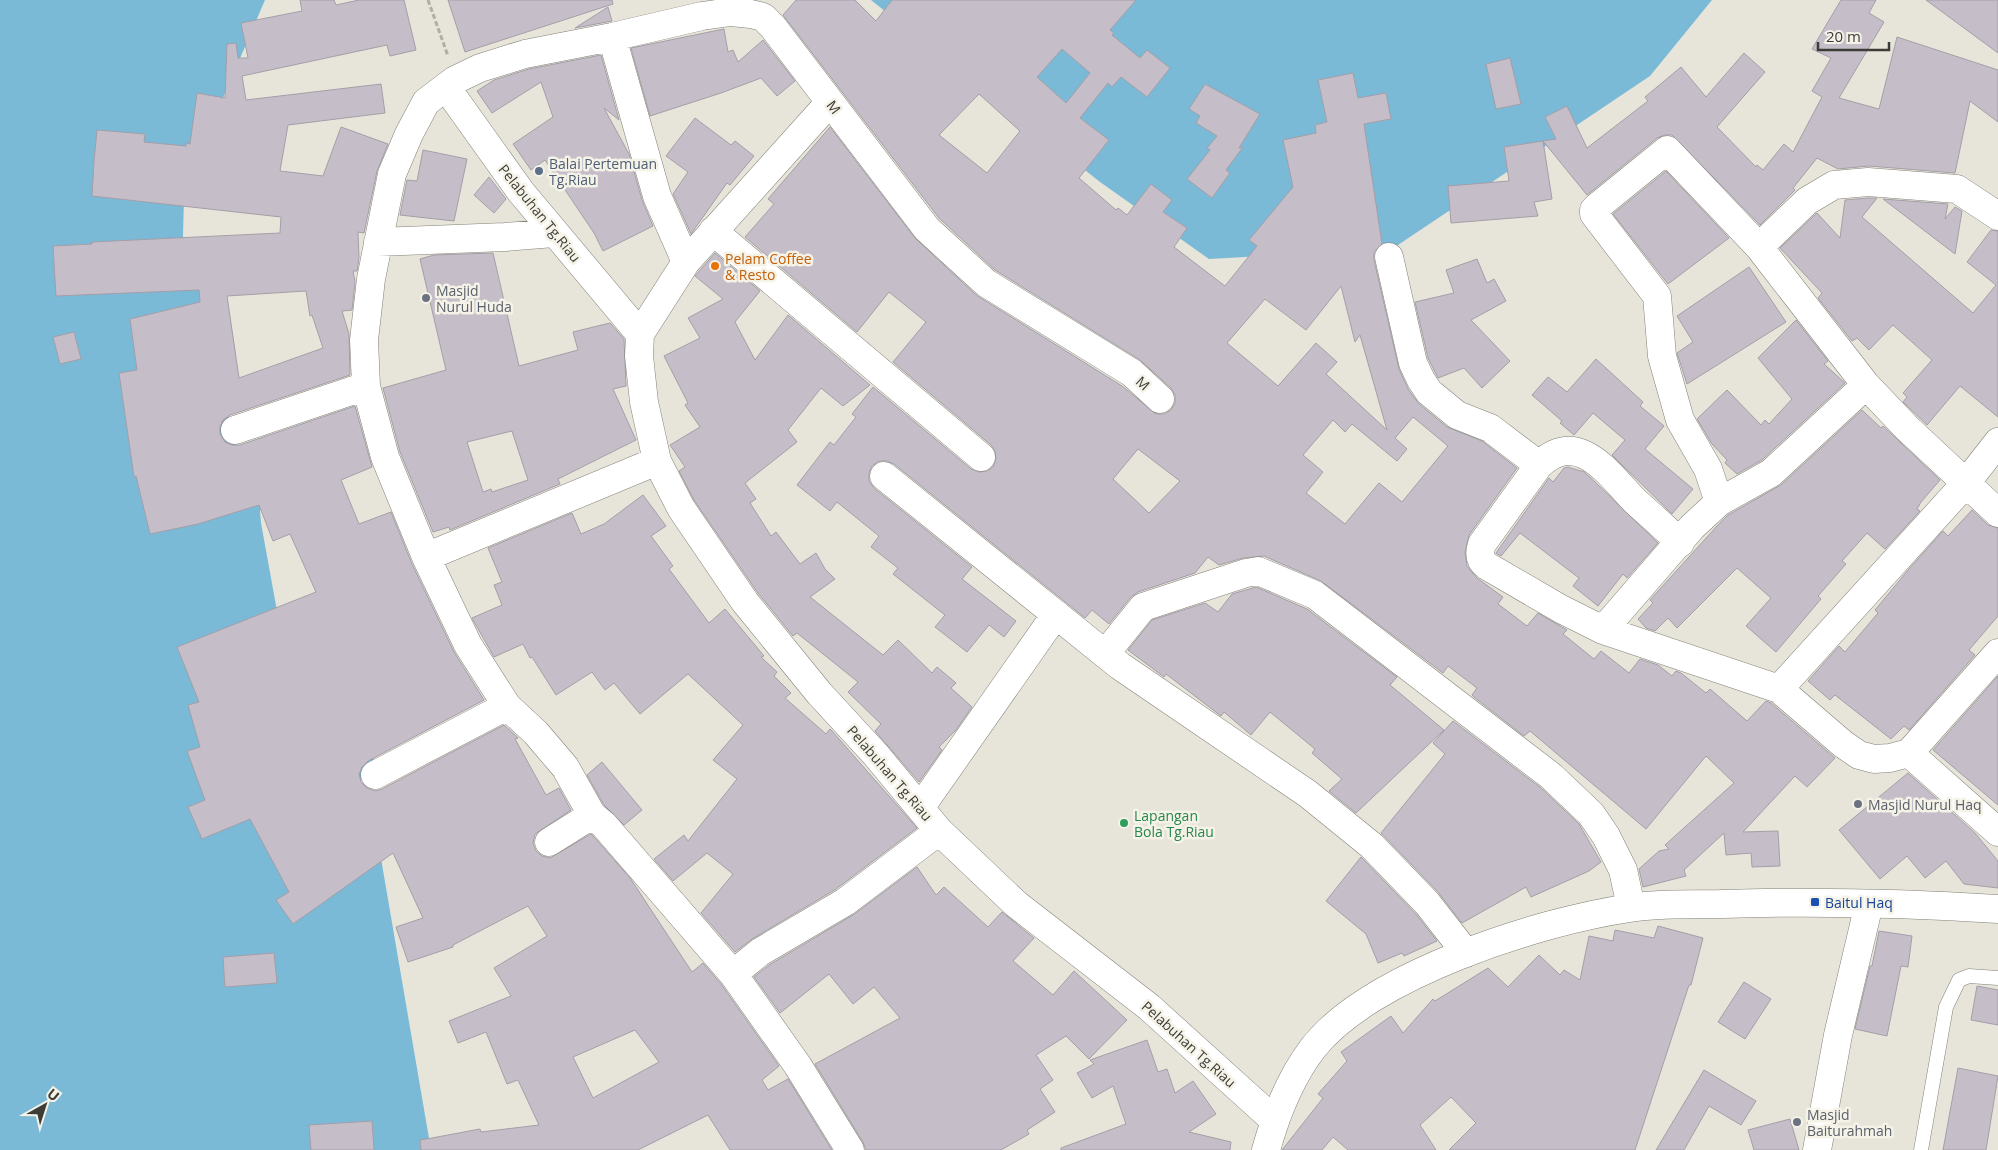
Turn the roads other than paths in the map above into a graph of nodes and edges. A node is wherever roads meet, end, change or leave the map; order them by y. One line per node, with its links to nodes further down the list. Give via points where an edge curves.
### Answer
1 (612, 37): 2 (street, M, via 525,54 480,68); 3 (street, M, via 731,12 763,17); 10 (street, via 657,196)
2 (450, 84): 6 (street, Pelabuhan Tg.Riau, via 521,192); 7 (street, M, via 426,102 409,134 392,174)
3 (830, 102): 5 (street); 14 (street, M, via 927,229 948,250 986,283 1132,373)
4 (1998, 216): 8 (street, via 1957,189 1868,182 1834,185 1807,201)
5 (713, 231): 10 (street); 17 (street)
6 (554, 233): 7 (street); 11 (street, Pelabuhan Tg.Riau)
7 (378, 242): 13 (street, M, via 364,340)
8 (1758, 247): 12 (street); 22 (street, via 1667,150 1594,210 1595,217 1657,296 1662,356 1680,420 1708,470)
9 (1389, 257): 19 (street, via 1413,362 1421,380 1457,415 1490,428)
10 (686, 262): 11 (street)
11 (640, 334): 18 (street, Pelabuhan Tg.Riau, via 644,402)
12 (1866, 385): 21 (street); 22 (street, via 1771,473)
13 (366, 386): 15 (street); 25 (street, M, via 385,457)
14 (1160, 399)
15 (235, 430)
16 (1998, 442): 21 (street)
17 (981, 457)
18 (657, 460): 25 (street); 34 (street, Pelabuhan Tg.Riau, via 681,508 745,602 819,693)
19 (1539, 465): 24 (street, via 1560,453 1580,452 1591,457 1607,468); 27 (street, via 1482,544 1479,552 1482,562)
20 (884, 476): 26 (street)
21 (1966, 482): 23 (street); 30 (street)
22 (1719, 502): 24 (street)
23 (1998, 513)
24 (1680, 543): 27 (street)
25 (426, 557): 31 (street, M, via 468,646)
26 (1056, 614): 29 (street); 34 (street)
27 (1603, 630): 30 (street)
28 (1998, 653): 32 (street)
29 (1105, 654): 40 (street, via 1143,607 1246,573 1258,571 1315,595 1510,742 1591,814 1623,870); 42 (street, via 1308,794 1372,846 1427,903)
30 (1779, 688): 32 (street, via 1859,755 1874,759)
31 (507, 706): 33 (street); 35 (street, M, via 565,767)
32 (1909, 753): 37 (street)
33 (375, 775)
34 (920, 808): 36 (street, Pelabuhan Tg.Riau)
35 (592, 815): 38 (street); 43 (street, M, via 604,824)
36 (939, 830): 43 (street, via 845,902 760,952); 45 (street, Pelabuhan Tg.Riau, via 1016,904 1149,1007)
37 (1998, 832)
38 (549, 842)
39 (1868, 904): 40 (street, via 1801,901); 41 (street); 48 (street, via 1838,1035)
40 (1631, 907): 42 (street, via 1578,918)
41 (1998, 909)
42 (1466, 953): 45 (street, via 1387,989 1340,1021 1313,1048)
43 (733, 974): 46 (street, M, via 798,1066)
44 (1998, 978): 49 (lane, via 1969,976 1959,980 1946,1007)
45 (1274, 1120): 47 (street)
46 (850, 1150)
47 (1266, 1150)
48 (1817, 1150)
49 (1921, 1150)

